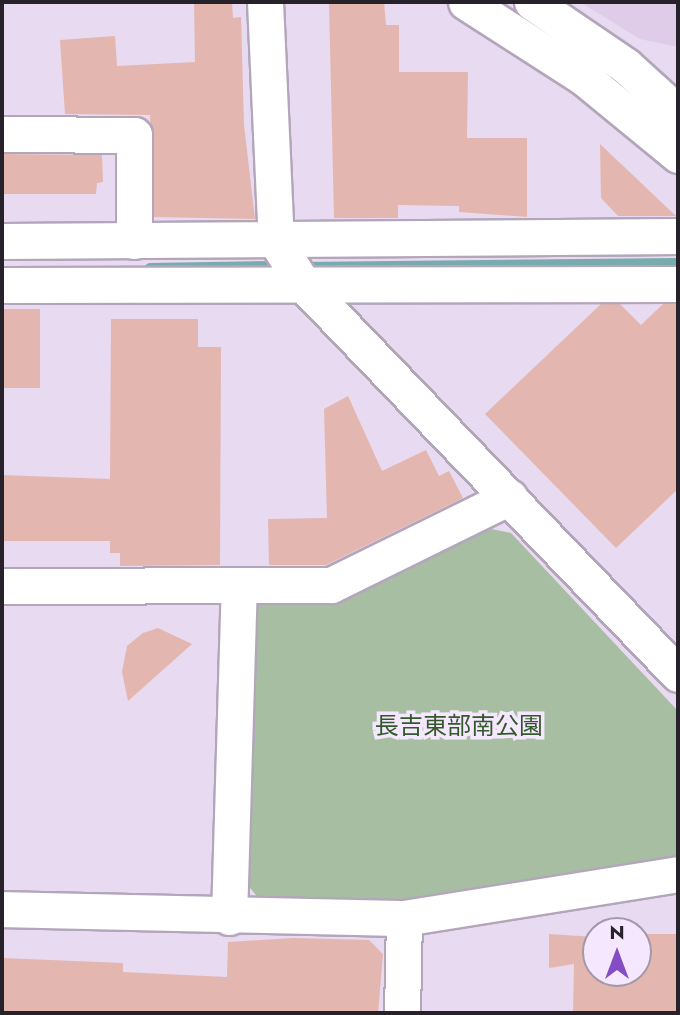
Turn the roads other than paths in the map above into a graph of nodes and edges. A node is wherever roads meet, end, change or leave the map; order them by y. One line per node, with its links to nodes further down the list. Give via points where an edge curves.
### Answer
1 (265, 2): 10 (street)
2 (466, 2): 6 (street, via 583,77)
3 (532, 2): 4 (street, via 626,66)
4 (678, 113)
5 (2, 134): 9 (street, via 134,135)
6 (678, 155)
7 (678, 236): 10 (street)
8 (2, 241): 9 (street)
9 (135, 241): 10 (street)
10 (276, 242): 11 (street)
11 (303, 284): 12 (street); 13 (street); 14 (street)
12 (678, 284)
13 (2, 285)
14 (510, 497): 16 (street, via 331,585); 17 (street)
15 (2, 586): 16 (street)
16 (239, 586): 20 (street)
17 (678, 674)
18 (678, 874): 21 (street)
19 (2, 909): 20 (street)
20 (229, 917): 21 (street)
21 (404, 918): 22 (street)
22 (402, 1013)

